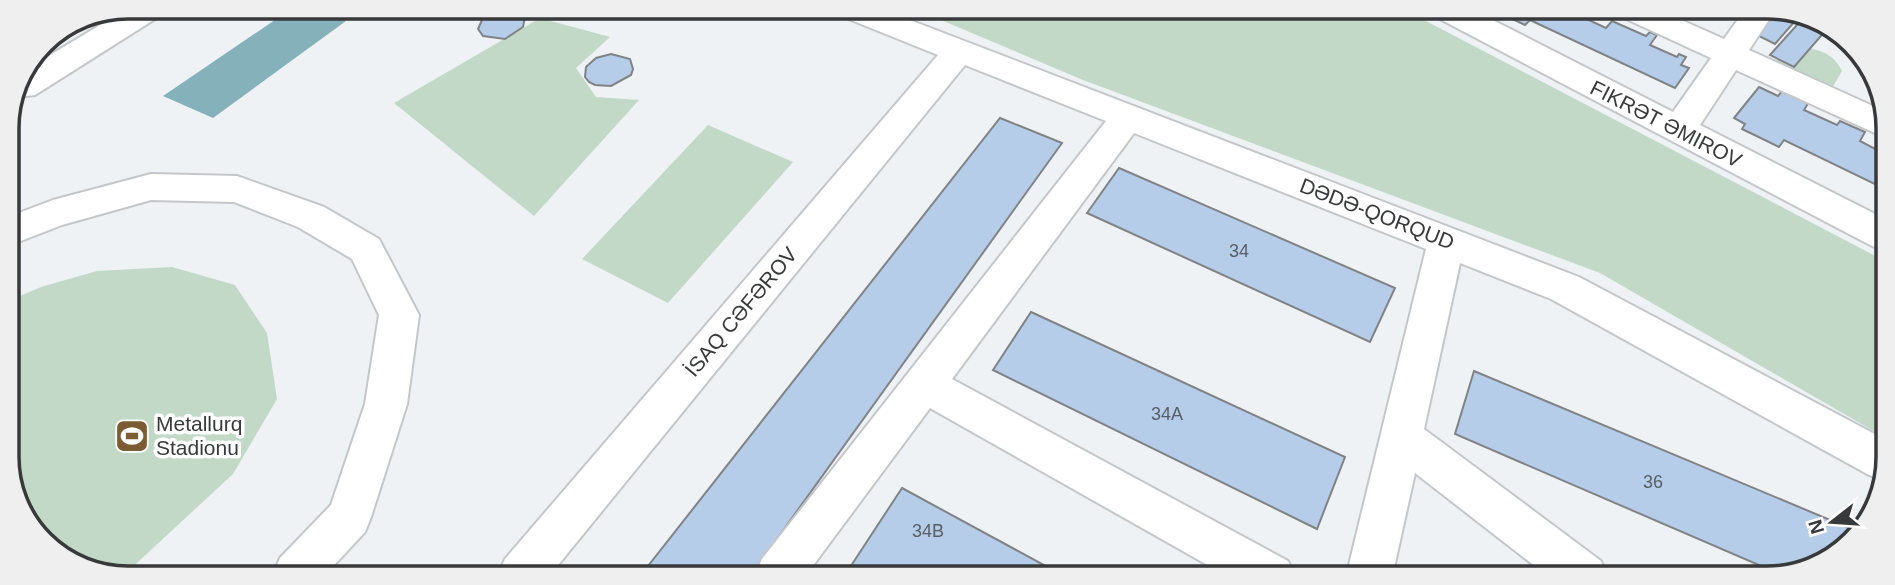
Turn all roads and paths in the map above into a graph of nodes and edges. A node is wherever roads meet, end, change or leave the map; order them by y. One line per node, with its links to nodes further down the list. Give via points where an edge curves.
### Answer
1 (133, 19): 8 (street)
2 (878, 19): 6 (street, DƏDƏ-QORQUD)
3 (1464, 19): 11 (street, FIKRƏT ƏMIROV)
4 (1652, 19): 7 (street)
5 (1755, 19): 7 (street)
6 (960, 50): 9 (street, DƏDƏ-QORQUD); 19 (street, İSAQ CƏFƏROV)
7 (1730, 56): 10 (street); 11 (street)
8 (30, 83)
9 (1128, 117): 14 (street, DƏDƏ-QORQUD); 15 (street)
10 (1875, 121)
11 (1678, 131): 13 (street, FIKRƏT ƏMIROV)
12 (19, 228): 18 (street, via 151,187 237,189 311,217 366,249 399,315 386,404 349,517)
13 (1876, 231)
14 (1446, 242): 16 (street); 17 (street, DƏDƏ-QORQUD, via 1565,288)
15 (924, 384): 20 (street); 21 (street)
16 (1400, 436): 22 (street); 23 (street)
17 (1876, 457)
18 (303, 566)
19 (529, 566)
20 (785, 566)
21 (1252, 566)
22 (1370, 566)
23 (1571, 566)

